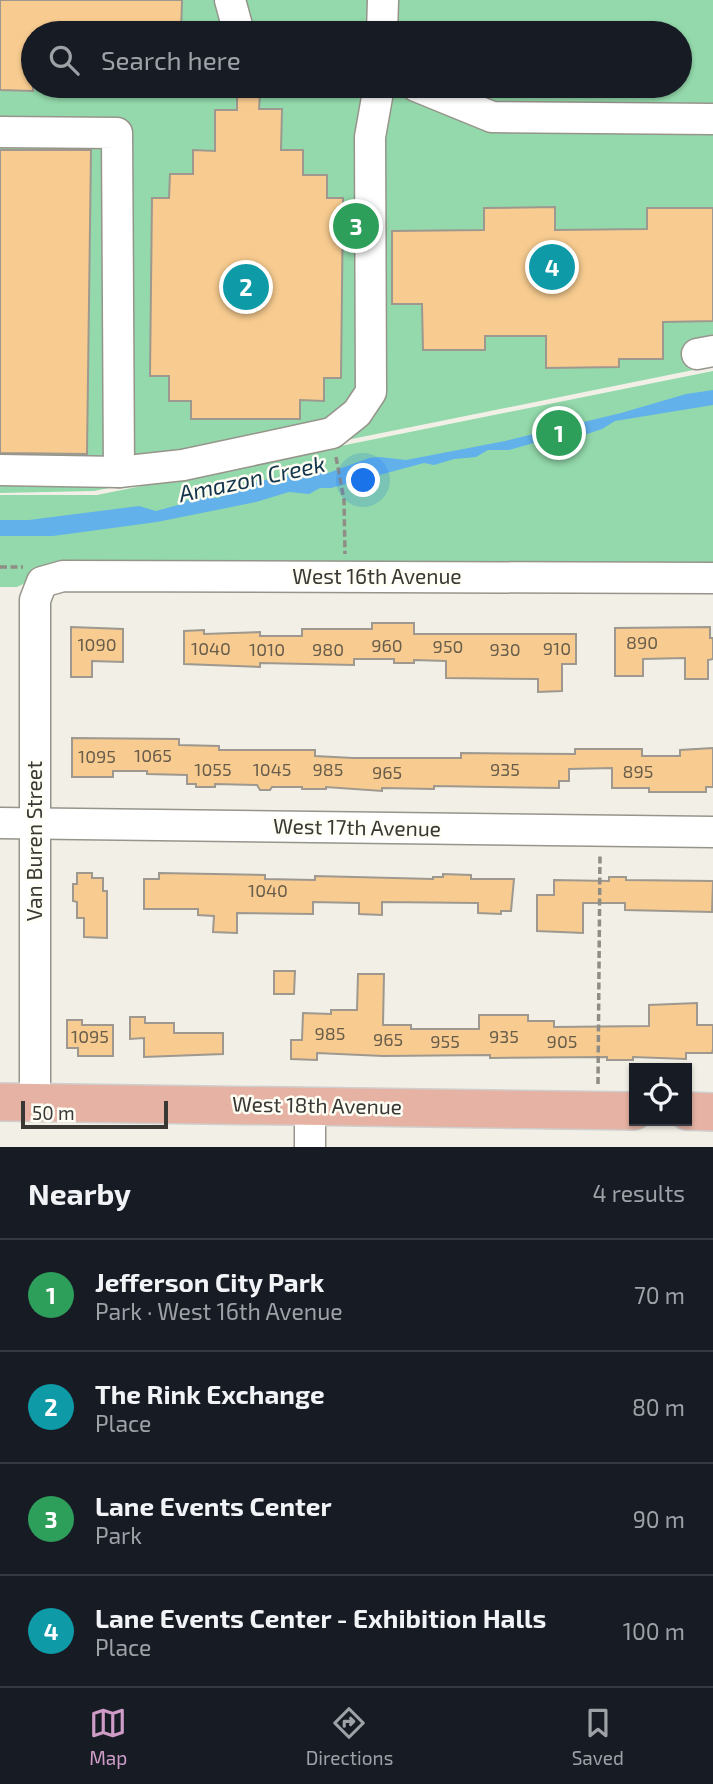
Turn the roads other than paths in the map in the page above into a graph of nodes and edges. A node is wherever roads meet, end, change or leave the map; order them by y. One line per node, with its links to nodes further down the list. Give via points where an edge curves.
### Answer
1 (230, 0): 3 (street)
2 (383, 0): 4 (street)
3 (235, 21)
4 (382, 21)
5 (377, 98): 10 (street, via 370,137 371,393 357,413 332,433 183,465)
6 (445, 98): 7 (street, via 492,117)
7 (713, 119)
8 (0, 132): 10 (street, via 117,133)
9 (0, 470): 10 (street)
10 (119, 472)
11 (713, 578): 12 (street, West 16th Avenue, via 63,576)
12 (42, 582): 14 (street, Van Buren Street, via 35,600)
13 (0, 824): 14 (street, West 17th Avenue)
14 (35, 824): 15 (street, West 17th Avenue); 16 (street, Van Buren Street)
15 (713, 832)
16 (17, 1102): 17 (main road, West 18th Avenue)
17 (310, 1106): 18 (main road, West 18th Avenue); 21 (street)
18 (629, 1111)
19 (692, 1111): 20 (main road)
20 (713, 1112)
21 (310, 1147)

